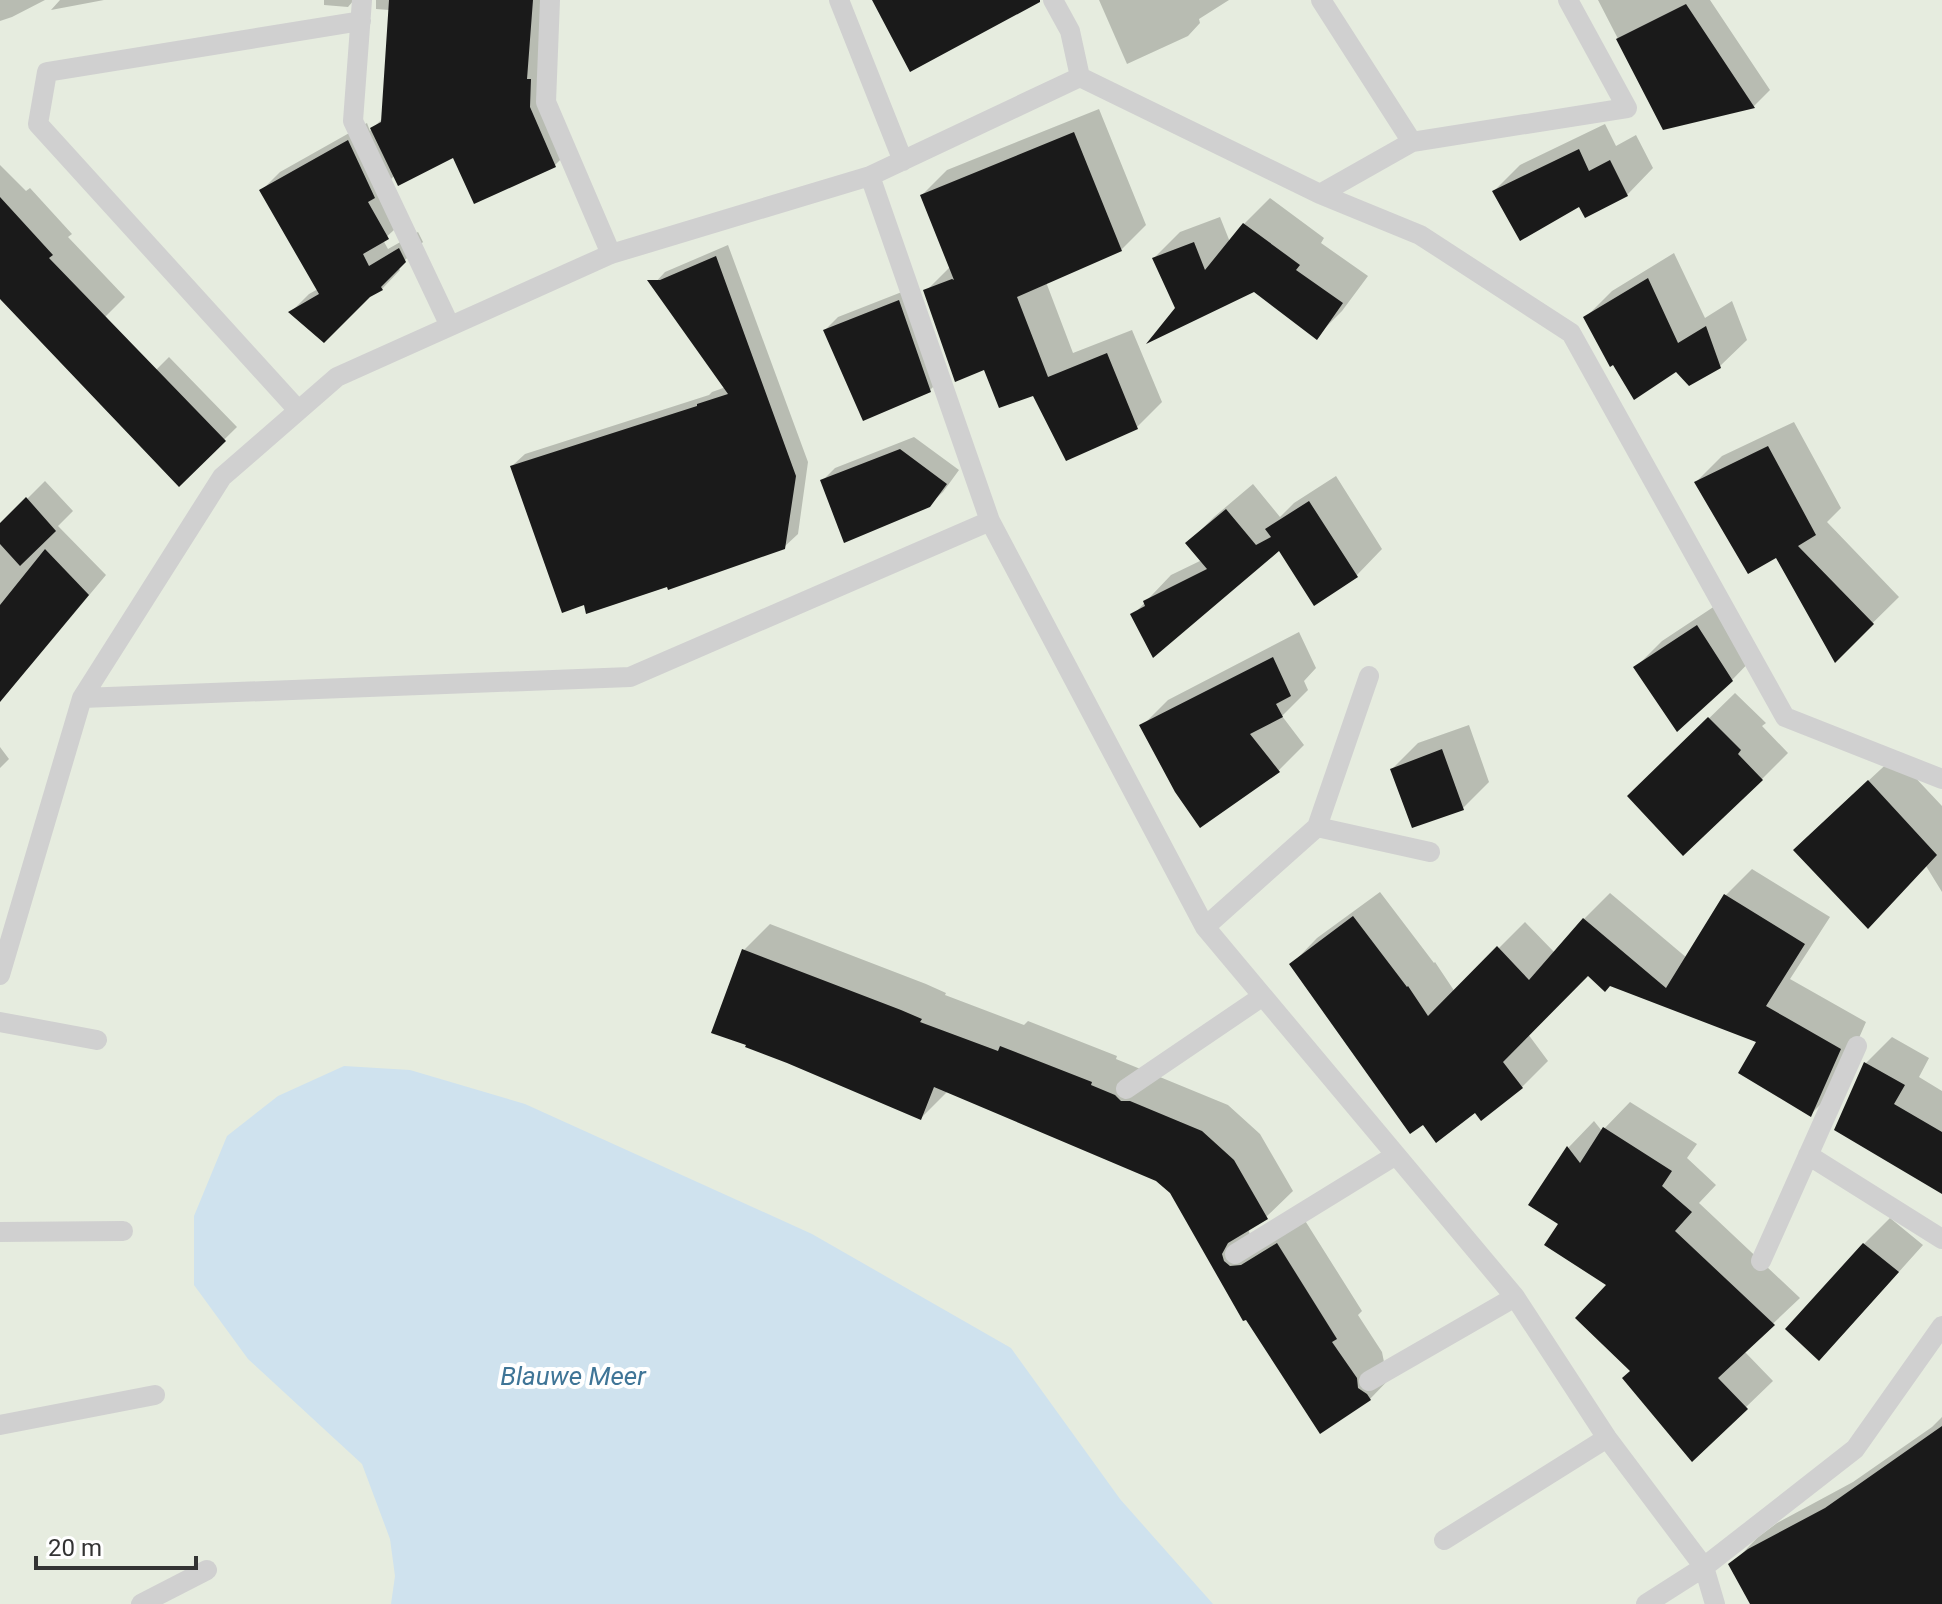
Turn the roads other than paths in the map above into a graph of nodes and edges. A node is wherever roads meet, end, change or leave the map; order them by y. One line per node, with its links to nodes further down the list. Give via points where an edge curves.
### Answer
1 (362, 0): 7 (lane)
2 (550, 0): 13 (lane, via 546,102)
3 (839, 0): 10 (lane)
4 (1053, 0): 8 (lane, via 1070,31)
5 (1321, 0): 9 (lane)
6 (1568, 0): 9 (lane, via 1627,108)
7 (361, 21): 14 (lane, via 353,121); 15 (lane, via 47,72 38,124)
8 (1080, 77): 10 (lane); 12 (lane)
9 (1412, 142): 12 (lane)
10 (903, 161): 11 (lane)
11 (870, 176): 13 (lane); 16 (lane)
12 (1320, 194): 19 (lane, via 1420,235 1571,333 1785,717)
13 (611, 254): 14 (lane)
14 (450, 326): 15 (lane, via 337,377)
15 (298, 410): 18 (lane, via 222,477)
16 (990, 521): 18 (lane, via 630,677); 22 (lane)
17 (1369, 676): 20 (lane)
18 (82, 698): 23 (lane)
19 (1942, 779)
20 (1317, 827): 21 (lane); 22 (lane)
21 (1430, 852)
22 (1205, 927): 25 (lane)
23 (7, 928): 24 (lane)
24 (0, 975)
25 (1263, 996): 29 (lane); 30 (lane)
26 (0, 1022): 27 (lane)
27 (97, 1040)
28 (1857, 1046): 31 (lane)
29 (1126, 1089)
30 (1396, 1155): 35 (lane); 37 (lane)
31 (1808, 1155): 34 (lane); 36 (lane)
32 (123, 1231): 33 (lane)
33 (0, 1232)
34 (1942, 1239)
35 (1235, 1254)
36 (1761, 1261)
37 (1515, 1297): 39 (lane); 42 (lane)
38 (1942, 1326): 44 (lane, via 1855,1449)
39 (1369, 1381)
40 (155, 1395): 41 (lane)
41 (0, 1425)
42 (1607, 1438): 43 (lane); 44 (lane)
43 (1444, 1540)
44 (1704, 1567): 47 (lane); 48 (lane)
45 (207, 1570): 46 (lane)
46 (141, 1604)
47 (1646, 1604)
48 (1715, 1604)

